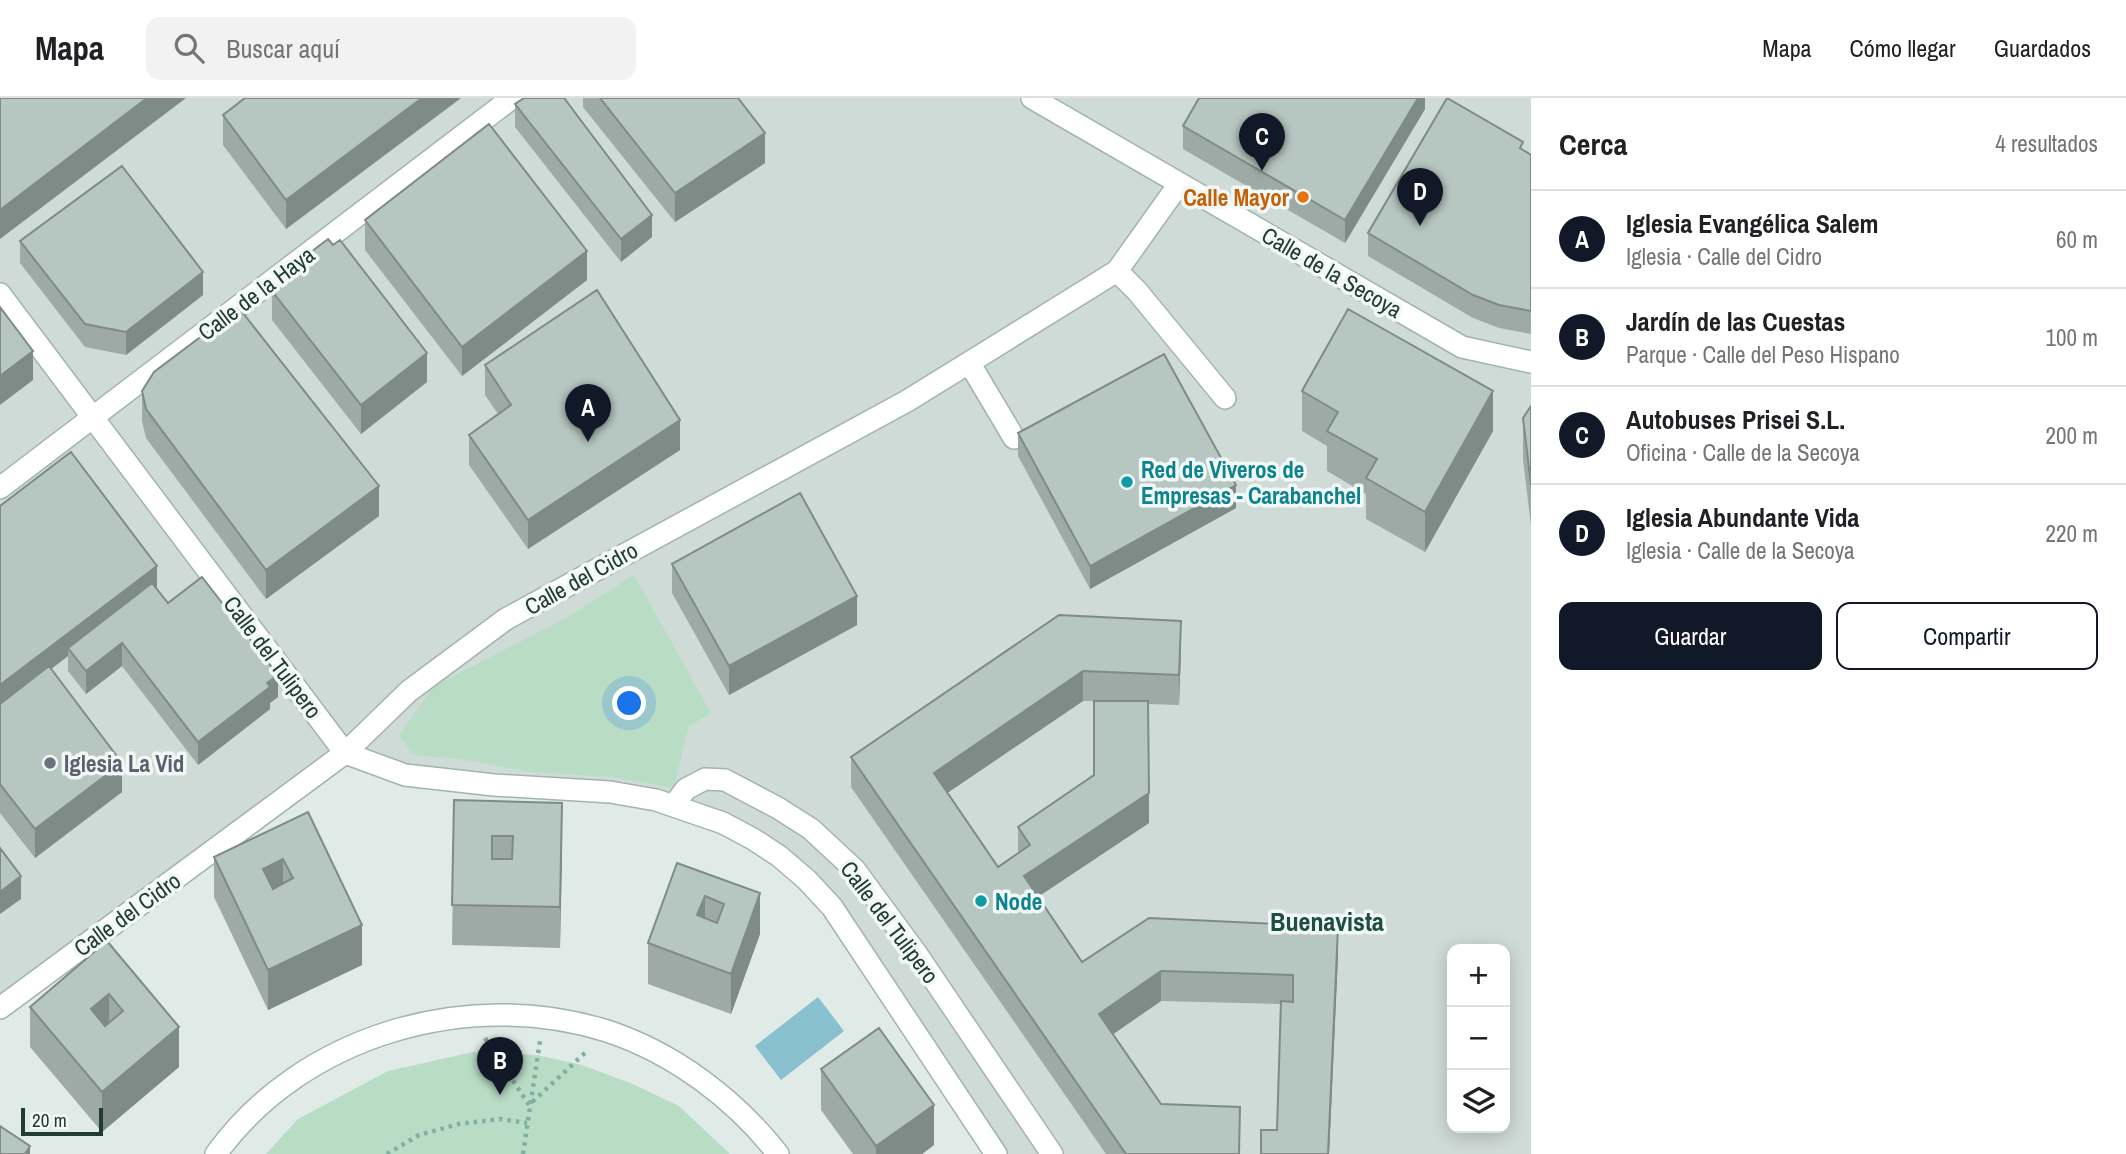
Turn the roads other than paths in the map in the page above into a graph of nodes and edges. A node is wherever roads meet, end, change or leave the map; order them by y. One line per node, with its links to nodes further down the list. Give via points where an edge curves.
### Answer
1 (512, 98): 9 (street, Calle de la Haya)
2 (1032, 98): 3 (street, Calle de la Secoya)
3 (1179, 184): 4 (street, Calle del Cidro); 6 (street, Calle de la Secoya, via 1462,347)
4 (1117, 271): 7 (street, Calle del Cidro); 8 (street)
5 (0, 294): 9 (street, Calle del Tulipero)
6 (1531, 362)
7 (970, 364): 10 (street); 12 (street, Calle del Cidro, via 506,619 409,691)
8 (1225, 398)
9 (93, 418): 11 (street, Calle de la Haya); 12 (street, Calle del Tulipero)
10 (1014, 438)
11 (0, 488)
12 (345, 753): 13 (street, Calle del Tulipero, via 405,775 610,792); 14 (street, Calle del Cidro)
13 (674, 805): 17 (street, Calle del Tulipero, via 723,823 779,856 832,907); 18 (street, Calle del Tulipero, via 686,789 705,779 725,780 811,829 855,870)
14 (0, 1008)
15 (216, 1154): 16 (street, via 269,1097 310,1066 386,1032 471,1016 544,1017 608,1031 658,1053 717,1091)
16 (778, 1154)
17 (996, 1154)
18 (1052, 1154)

